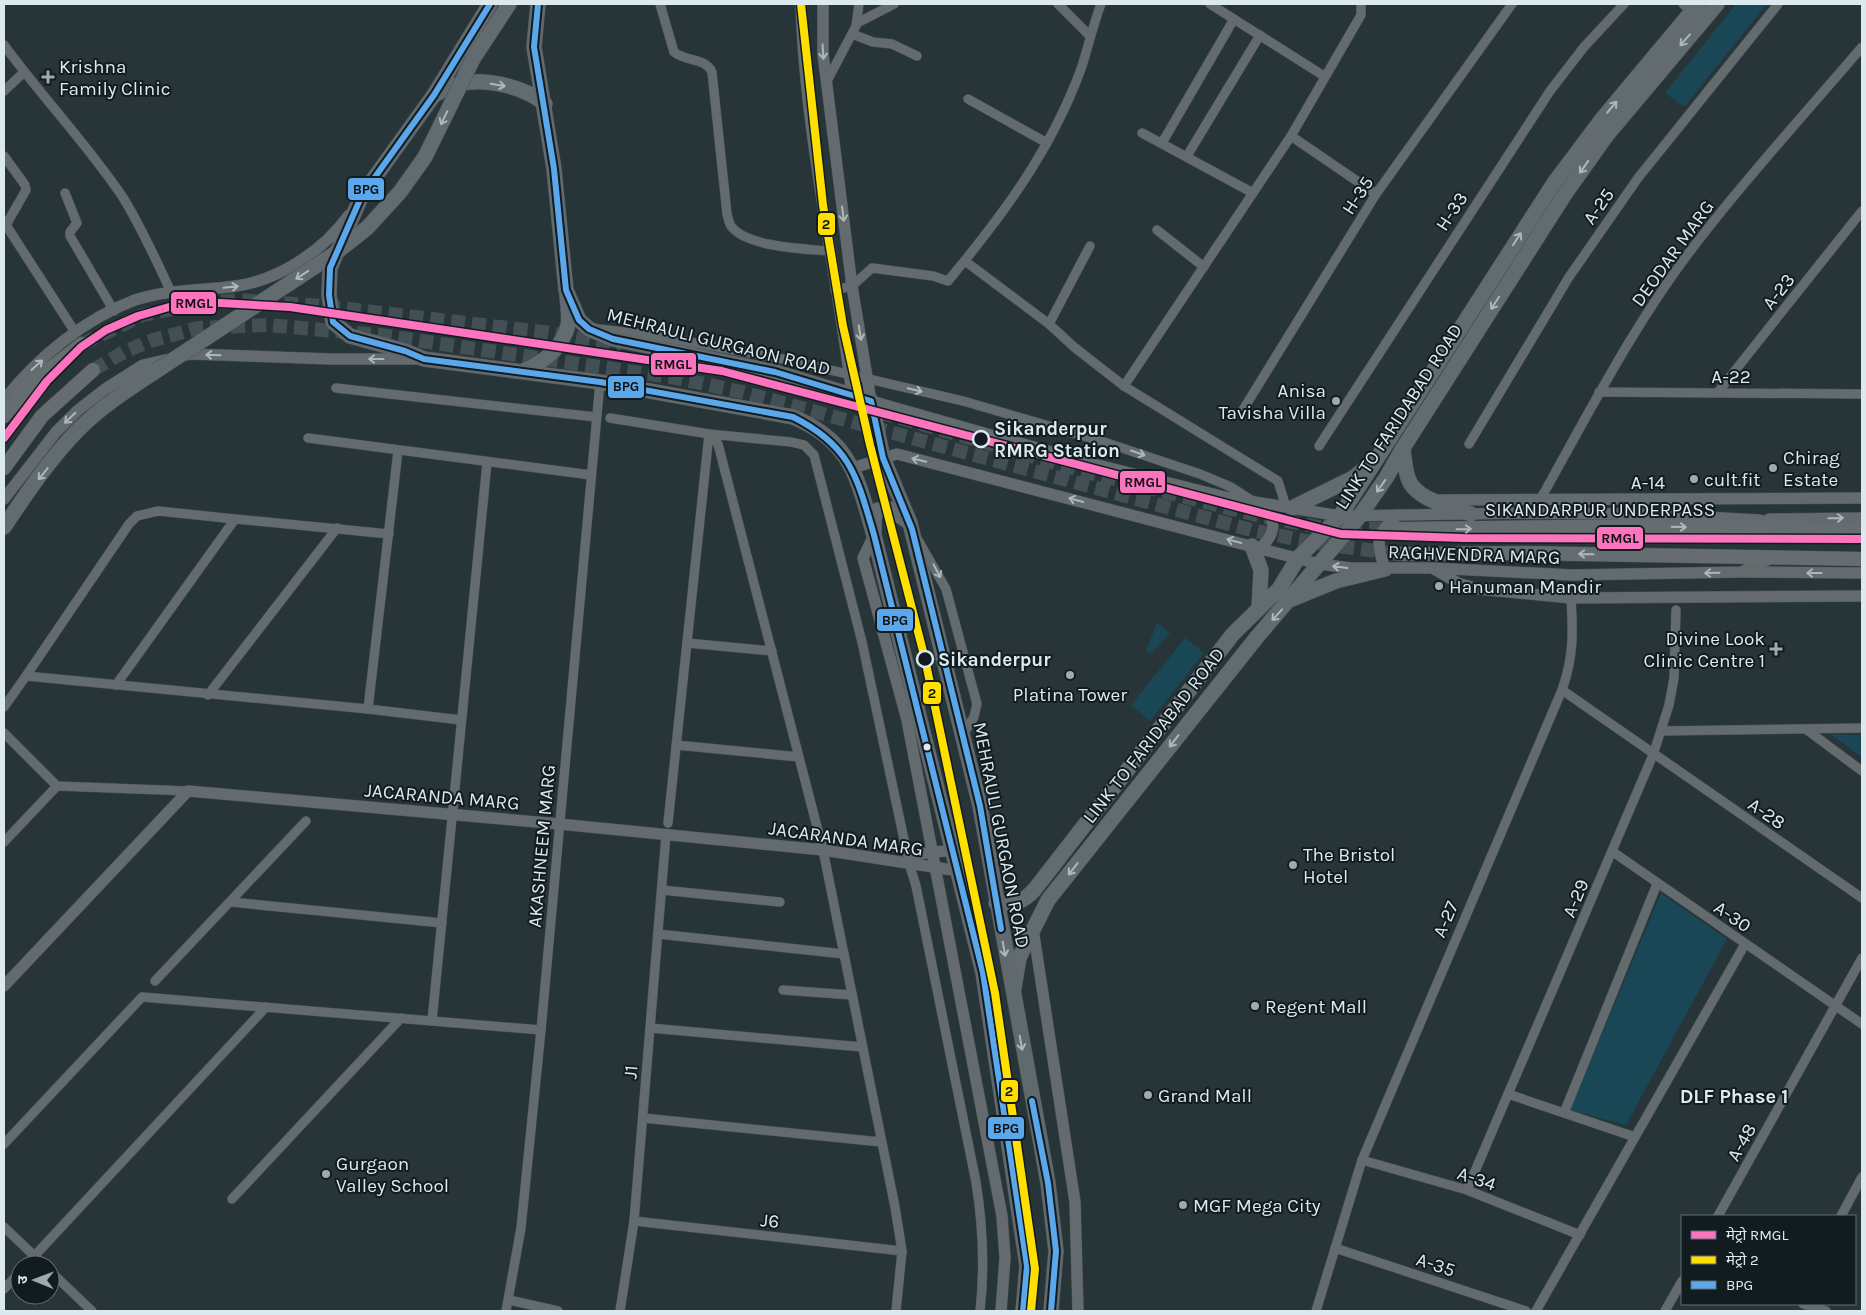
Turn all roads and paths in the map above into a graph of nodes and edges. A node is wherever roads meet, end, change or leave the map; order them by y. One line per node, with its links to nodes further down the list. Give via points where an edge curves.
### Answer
1 (490, 4): 30 (highway)
2 (509, 4): 106 (main road, one-way to 106, bridge, via 473,59 425,157 400,192 367,228 334,254 115,399 79,429)
3 (538, 4): 32 (highway, MEHRAULI GURGAON ROAD, via 534,47)
4 (660, 4): 47 (street, via 674,52 703,62 712,72 730,225 749,238 782,246)
5 (801, 4): 47 (street, via 802,52)
6 (823, 4): 28 (street, one-way to 28)
7 (859, 4): 19 (street)
8 (894, 4): 19 (street)
9 (1058, 4): 22 (street)
10 (1101, 4): 22 (street)
11 (1210, 4): 18 (street)
12 (1361, 4): 27 (street, via 1362,15)
13 (1512, 4): 41 (street, H-35)
14 (1624, 4): 80 (street, H-33, via 1584,47 1526,126)
15 (1717, 4): 81 (main road, LINK TO FARIDABAD ROAD, one-way to 81, via 1607,135 1565,194)
16 (1778, 4): 79 (street, A-25, via 1638,178 1569,277)
17 (1691, 6): 83 (main road, LINK TO FARIDABAD ROAD, one-way to 17, via 1560,175)
18 (1234, 19): 21 (street); 36 (street)
19 (857, 23): 20 (street)
20 (852, 34): 25 (street, via 873,42 892,44); 28 (street)
21 (1260, 35): 27 (street); 38 (street)
22 (1090, 36): 35 (street, via 1080,70)
23 (4, 45): 26 (street)
24 (1862, 47): 67 (street, DEODAR MARG, via 1704,232 1647,314)
25 (917, 56)
26 (24, 72): 29 (street); 53 (street, via 83,143 122,197)
27 (1324, 76): 34 (street)
28 (826, 82): 50 (street, one-way to 50)
29 (4, 91)
30 (434, 95): 32 (main road, one-way to 32, via 460,83 489,83 522,88); 42 (highway)
31 (968, 99): 35 (street)
32 (545, 104): 51 (highway, MEHRAULI GURGAON ROAD)
33 (1142, 133): 36 (street)
34 (1291, 136): 40 (street); 41 (street)
35 (1047, 143): 48 (street, via 1018,192)
36 (1162, 143): 38 (street)
37 (4, 156): 44 (street, via 26,190)
38 (1187, 156): 40 (street)
39 (65, 193): 54 (street, via 77,223 70,236)
40 (1254, 194): 49 (street)
41 (1376, 194): 73 (street, H-35)
42 (362, 195): 53 (street, one-way to 42, via 237,286 270,278 336,232); 59 (highway, via 330,268 328,295 332,322 350,336)
43 (1862, 211): 68 (street, A-23)
44 (5, 227): 57 (street)
45 (1157, 230): 49 (street)
46 (1090, 246): 55 (street)
47 (828, 251): 52 (street)
48 (965, 260): 50 (street, via 948,281 872,268); 55 (street)
49 (1204, 267): 65 (street)
50 (852, 286): 52 (street); 63 (street, one-way to 63)
51 (566, 290): 56 (highway, MEHRAULI GURGAON ROAD, via 579,320); 61 (main road, via 568,324 556,350 541,363)
52 (835, 290): 62 (street)
53 (170, 292): 54 (street, via 135,300)
54 (114, 311): 57 (street)
55 (1049, 324): 65 (street)
56 (588, 329): 62 (street, via 651,334); 70 (highway, MEHRAULI GURGAON ROAD, via 613,339 774,372)
57 (75, 332): 71 (street, one-way to 57, via 16,385)
58 (82, 344): 74 (main road, via 29,385)
59 (424, 359): 61 (highway); 90 (street, one-way to 90, via 191,354 143,365 77,411 56,432)
60 (93, 370): 86 (main road, via 42,416)
61 (523, 371): 64 (highway)
62 (850, 375): 63 (street); 70 (street)
63 (867, 380): 72 (street); 94 (street, one-way to 94, via 963,401 1104,442 1200,474 1231,487)
64 (600, 382): 75 (street, AKASHNEEM MARG); 87 (highway, via 793,417 815,426 830,437)
65 (1124, 386): 96 (street, via 1278,481)
66 (336, 388): 75 (street)
67 (1599, 392): 68 (street, A-22); 92 (street, DEODAR MARG)
68 (1718, 392): 69 (street, A-22)
69 (1862, 394)
70 (852, 395): 72 (highway, MEHRAULI GURGAON ROAD)
71 (4, 400)
72 (871, 401): 84 (highway, MEHRAULI GURGAON ROAD); 94 (street, RAGHVENDRA MARG, via 1090,463)
73 (1241, 413)
74 (4, 416)
75 (596, 418): 88 (street, AKASHNEEM MARG)
76 (610, 418): 77 (street)
77 (709, 434): 128 (street, J1); 129 (street, via 718,444); 157 (street, via 791,442 804,445 814,455 862,644)
78 (308, 438): 82 (street)
79 (1469, 444)
80 (1319, 446)
81 (1403, 448): 91 (main road, via 1408,480 1423,495); 101 (main road, LINK TO FARIDABAD ROAD, one-way to 101)
82 (398, 450): 85 (street); 111 (street)
83 (1380, 457): 96 (main road, via 1353,478); 100 (main road, LINK TO FARIDABAD ROAD)
84 (883, 458): 87 (street); 105 (highway, MEHRAULI GURGAON ROAD); 113 (street, one-way to 84, via 897,454)
85 (487, 463): 88 (street); 136 (street)
86 (4, 468)
87 (854, 468): 112 (highway)
88 (591, 475): 150 (street, AKASHNEEM MARG)
89 (1862, 498): 93 (street, A-14)
90 (4, 499)
91 (1434, 500): 92 (street, A-14); 97 (main road)
92 (1540, 500): 93 (street, A-14)
93 (1654, 500): 98 (street)
94 (1253, 502): 95 (street, RAGHVENDRA MARG)
95 (1268, 504): 96 (street, RAGHVENDRA MARG); 113 (street, via 1273,529 1270,539)
96 (1289, 508): 100 (street, RAGHVENDRA MARG)
97 (1471, 514): 98 (street, RAGHVENDRA MARG); 99 (street, RAGHVENDRA MARG)
98 (1654, 514): 104 (street, RAGHVENDRA MARG)
99 (1398, 515): 101 (street, RAGHVENDRA MARG); 119 (street, via 1386,524 1378,537)
100 (1340, 516): 101 (street, RAGHVENDRA MARG); 116 (main road, LINK TO FARIDABAD ROAD)
101 (1359, 517): 118 (main road, LINK TO FARIDABAD ROAD)
102 (1862, 518): 104 (street, one-way to 102)
103 (235, 519): 107 (street); 130 (street, via 158,511 137,516); 131 (street)
104 (1753, 520): 109 (street, RAGHVENDRA MARG)
105 (911, 526): 112 (main road, via 890,509 878,510 874,517); 141 (highway, MEHRAULI GURGAON ROAD); 141 (street, one-way to 141, via 946,589 977,704 977,712)
106 (4, 527)
107 (337, 528): 111 (street); 133 (street)
108 (1398, 529): 109 (main road, SIKANDARPUR UNDERPASS, one-way to 109, via 1640,526)
109 (1802, 530): 110 (main road, SIKANDARPUR UNDERPASS)
110 (1862, 530)
111 (389, 534): 135 (street)
112 (874, 536): 154 (highway); 156 (street, via 864,558 907,720)
113 (1256, 547): 116 (street); 126 (main road, via 1261,570)
114 (1398, 554): 115 (main road, one-way to 114)
115 (1775, 556): 117 (main road); 121 (street, RAGHVENDRA MARG)
116 (1298, 558): 118 (street, RAGHVENDRA MARG); 126 (main road, LINK TO FARIDABAD ROAD, via 1278,589)
117 (1860, 560)
118 (1319, 564): 119 (street, RAGHVENDRA MARG, one-way to 118); 124 (main road, LINK TO FARIDABAD ROAD)
119 (1385, 568): 120 (street, RAGHVENDRA MARG); 124 (main road, via 1336,581)
120 (1432, 568): 121 (street, RAGHVENDRA MARG, one-way to 120, via 1572,575); 125 (street, via 1458,583 1478,589)
121 (1741, 572): 122 (street, one-way to 121)
122 (1862, 573)
123 (1862, 596): 125 (street)
124 (1292, 599): 167 (main road, LINK TO FARIDABAD ROAD, one-way to 167, via 1257,637 1048,900)
125 (1571, 600): 132 (street, A-27, via 1574,641)
126 (1259, 608): 165 (main road, LINK TO FARIDABAD ROAD, via 1233,634 1025,901)
127 (1676, 610): 139 (street, A-29, via 1674,678)
128 (687, 643): 129 (street); 142 (street, J1)
129 (772, 651): 144 (street)
130 (26, 676): 131 (street); 134 (street)
131 (116, 685): 133 (street)
132 (1562, 690): 143 (street, A-28); 191 (street, A-27)
133 (208, 695): 135 (street)
134 (4, 707)
135 (368, 709): 136 (street)
136 (462, 720): 148 (street)
137 (1862, 728): 138 (street)
138 (1807, 730): 139 (street); 145 (street)
139 (1660, 731): 143 (street, A-29)
140 (4, 733): 146 (street)
141 (962, 736): 165 (highway, MEHRAULI GURGAON ROAD, via 980,806)
142 (676, 745): 144 (street); 151 (street, J1)
143 (1653, 755): 155 (street, A-29); 162 (street, A-28)
144 (799, 757): 153 (street)
145 (1862, 771)
146 (56, 786): 147 (street); 152 (street)
147 (188, 791): 148 (street, JACARANDA MARG); 173 (street)
148 (452, 815): 150 (street, JACARANDA MARG); 166 (street)
149 (306, 821): 163 (street)
150 (559, 824): 151 (street, JACARANDA MARG); 183 (street, AKASHNEEM MARG)
151 (667, 829): 153 (street, JACARANDA MARG); 161 (street, J1)
152 (4, 842)
153 (823, 850): 157 (street, JACARANDA MARG); 170 (street)
154 (954, 850): 156 (street); 159 (highway)
155 (1613, 852): 160 (street, A-30); 185 (street, A-29)
156 (931, 853): 157 (street, via 918,854); 158 (street)
157 (909, 863): 158 (street, JACARANDA MARG); 213 (street, via 984,1230)
158 (934, 868): 159 (street, JACARANDA MARG); 214 (street, via 1002,1216 1005,1258)
159 (959, 871): 215 (highway, via 983,973 1014,1171 1027,1266)
160 (1657, 884): 169 (street, A-30); 186 (street)
161 (662, 890): 164 (street); 168 (street, J1)
162 (1862, 898)
163 (230, 902): 166 (street); 172 (street)
164 (780, 902)
165 (996, 903): 175 (highway, MEHRAULI GURGAON ROAD, one-way to 175)
166 (442, 923): 180 (street)
167 (1033, 929): 175 (main road, LINK TO FARIDABAD ROAD, via 1019,958); 217 (street, via 1075,1202)
168 (658, 934): 170 (street); 182 (street, J1)
169 (1745, 944): 177 (street, A-30); 188 (street)
170 (844, 954): 176 (street)
171 (1862, 958): 177 (street, A-48)
172 (155, 982)
173 (4, 986)
174 (782, 990): 176 (street)
175 (1013, 994): 216 (highway, MEHRAULI GURGAON ROAD, one-way to 216, via 1048,1183 1056,1251)
176 (852, 996): 184 (street)
177 (1836, 1006): 181 (street, A-30); 195 (street, A-48 / A-48)
178 (266, 1007): 179 (street); 190 (street, via 142,997); 203 (street)
179 (402, 1018): 180 (street); 194 (street)
180 (432, 1021): 183 (street)
181 (1862, 1024)
182 (650, 1028): 184 (street); 187 (street, J1)
183 (541, 1030): 206 (street, AKASHNEEM MARG, via 521,1228)
184 (862, 1047): 189 (street)
185 (1508, 1094): 186 (street); 193 (street, A-29)
186 (1564, 1113): 188 (street)
187 (643, 1118): 189 (street); 197 (street, J1)
188 (1635, 1137): 199 (street)
189 (881, 1142): 201 (street)
190 (4, 1144)
191 (1362, 1160): 193 (street, A-34); 200 (street, A-27)
192 (1862, 1177): 196 (street)
193 (1467, 1190): 199 (street, A-34)
194 (232, 1199)
195 (1719, 1215)
196 (1842, 1215)
197 (634, 1221): 201 (street, J6); 211 (street, J1)
198 (4, 1227): 202 (street)
199 (1580, 1235): 220 (street)
200 (1335, 1248): 218 (street, A-27); 219 (street, A-35 / A-35)
201 (902, 1251): 212 (street)
202 (33, 1255)
203 (35, 1255)
204 (60, 1281): 208 (street)
205 (1681, 1283): 221 (street)
206 (509, 1300): 209 (street, AKASHNEEM MARG); 210 (street)
207 (1806, 1305): 222 (street)
208 (92, 1311)
209 (506, 1311)
210 (558, 1311)
211 (620, 1311)
212 (896, 1311)
213 (980, 1311)
214 (1002, 1311)
215 (1023, 1311)
216 (1051, 1311)
217 (1078, 1311)
218 (1316, 1311)
219 (1526, 1311)
220 (1536, 1311)
221 (1665, 1311)
222 (1826, 1311)

